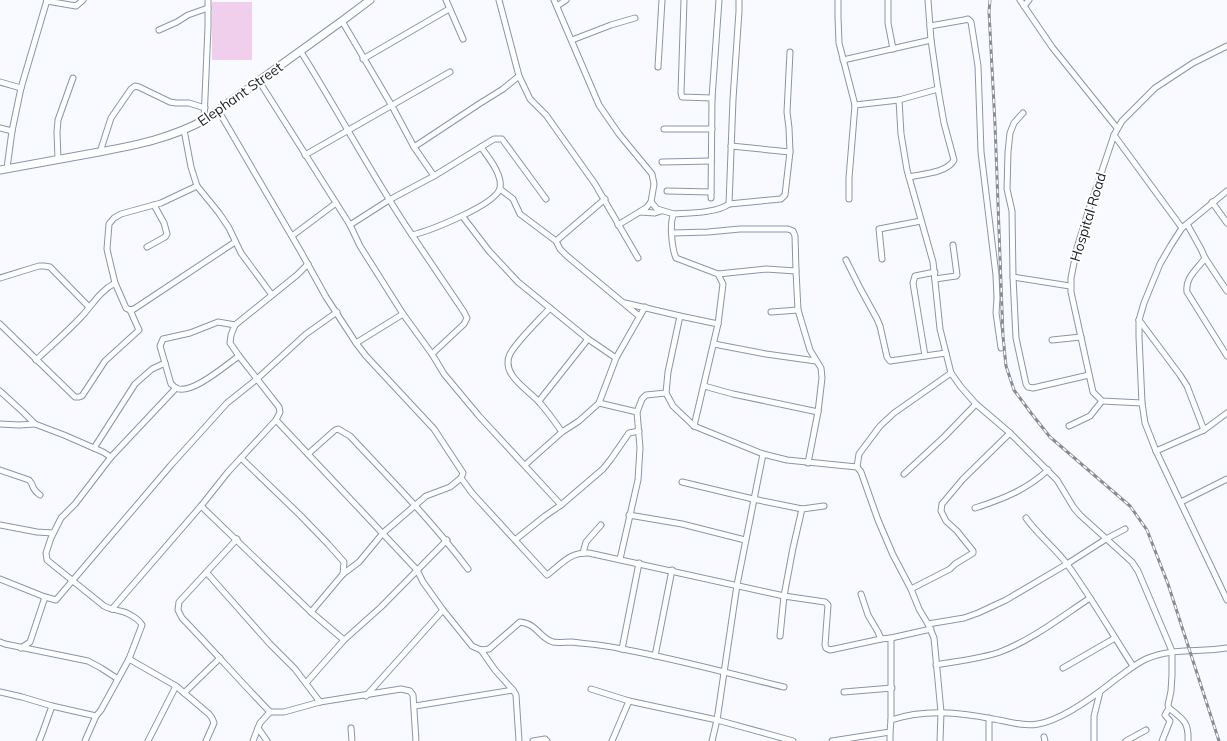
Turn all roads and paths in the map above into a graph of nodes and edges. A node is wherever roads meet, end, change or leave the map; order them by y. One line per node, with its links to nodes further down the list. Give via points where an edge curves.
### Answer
1 (47, 0): 2 (street, via 76,6); 41 (street)
2 (83, 0)
3 (208, 0): 20 (street)
4 (370, 0): 23 (main road, Elephant Street)
5 (446, 0): 21 (street)
6 (499, 0): 37 (street)
7 (554, 0): 18 (street)
8 (566, 0): 18 (street)
9 (662, 0): 35 (street)
10 (684, 0): 43 (street, via 682,97)
11 (719, 0): 43 (street)
12 (739, 0): 59 (street)
13 (838, 0): 34 (street, via 839,43)
14 (888, 0): 30 (street, via 888,23)
15 (928, 0): 24 (street)
16 (1020, 0): 19 (street)
17 (1029, 0): 19 (street)
18 (557, 6): 27 (street)
19 (1024, 6): 52 (street)
20 (208, 8): 25 (street); 47 (street)
21 (450, 9): 26 (street); 33 (street)
22 (635, 18): 27 (street)
23 (342, 21): 31 (main road, Elephant Street); 33 (street)
24 (930, 26): 28 (street); 135 (street, via 968,19 971,22 978,66 981,152 996,275 996,313)
25 (159, 30)
26 (463, 39)
27 (572, 40): 79 (street, via 599,105 652,174 654,184)
28 (931, 40): 30 (street); 42 (street)
29 (1227, 46): 52 (street, Hospital Road, via 1193,63 1155,88)
30 (893, 49): 34 (street)
31 (301, 52): 39 (main road, Elephant Street); 56 (street)
32 (790, 52): 63 (street, via 787,112)
33 (364, 59): 46 (street)
34 (843, 60): 45 (street)
35 (658, 67)
36 (450, 72): 46 (street)
37 (519, 76): 60 (street, via 503,90); 76 (street, via 534,104 550,121)
38 (73, 78): 65 (street, via 58,120)
39 (259, 81): 48 (main road, Elephant Street); 64 (street)
40 (0, 82): 41 (street)
41 (21, 88): 57 (street)
42 (938, 90): 44 (street); 70 (street, via 954,160 945,169)
43 (712, 98): 54 (street)
44 (898, 100): 45 (street); 70 (street)
45 (855, 105): 78 (street)
46 (392, 106): 56 (street); 60 (street)
47 (205, 108): 50 (street); 62 (street, via 189,103 176,104 135,86 111,118)
48 (218, 110): 50 (main road, Elephant Street); 95 (street)
49 (1023, 113): 108 (street, via 1014,123 1010,133 1008,152 1007,189 1012,211)
50 (204, 120): 55 (main road, Elephant Street)
51 (0, 128): 57 (street)
52 (1117, 128): 58 (street, Hospital Road)
53 (664, 129): 54 (street)
54 (712, 129): 66 (street)
55 (184, 130): 62 (main road, Elephant Street, via 141,144); 71 (street)
56 (348, 130): 64 (street); 77 (street)
57 (12, 131): 68 (street)
58 (1114, 135): 92 (street); 112 (street, Hospital Road, via 1077,248)
59 (731, 146): 63 (street); 82 (street)
60 (414, 147): 69 (street)
61 (481, 147): 69 (street); 72 (street, via 495,167 501,183); 75 (street, via 494,139 502,139)
62 (100, 152): 65 (main road, Elephant Street)
63 (790, 152): 82 (street, via 783,198)
64 (305, 155): 81 (street)
65 (58, 160): 68 (main road, Elephant Street)
66 (711, 161): 67 (street); 73 (street, via 711,195)
67 (662, 162)
68 (4, 169)
69 (434, 176): 77 (street)
70 (909, 177): 88 (street)
71 (197, 186): 83 (street); 97 (street, via 219,213)
72 (500, 189): 87 (street); 96 (street, via 513,199 520,214)
73 (667, 191)
74 (1227, 191): 80 (street)
75 (546, 199)
76 (605, 199): 91 (street); 96 (street)
77 (389, 200): 90 (street); 94 (street)
78 (849, 200)
79 (651, 202): 84 (street); 85 (street)
80 (1212, 202): 89 (street); 92 (street)
81 (336, 203): 90 (street); 95 (street)
82 (729, 204): 86 (street, via 724,208)
83 (154, 205): 99 (street, via 164,222 167,234); 111 (street, via 121,214 109,224 107,249)
84 (661, 211): 85 (street); 86 (street)
85 (640, 212): 91 (street)
86 (674, 214): 93 (street, via 671,225)
87 (463, 217): 94 (street); 118 (street, via 489,251 518,282)
88 (921, 221): 102 (street, via 879,229); 106 (street)
89 (1227, 223)
90 (350, 225): 123 (street, via 360,246)
91 (618, 225): 100 (street)
92 (1184, 226): 101 (street); 126 (street, via 1160,264)
93 (673, 233): 105 (street, via 746,228 788,229 793,231 795,236); 107 (street, via 676,258)
94 (412, 235): 137 (street, via 467,318 464,324)
95 (292, 236): 104 (street)
96 (556, 241): 115 (street, via 567,256)
97 (235, 242): 114 (street); 119 (street)
98 (953, 245): 110 (street, via 957,275)
99 (147, 247)
100 (638, 258)
101 (1205, 258): 113 (street); 140 (street, via 1189,279 1186,285 1187,292)
102 (882, 259)
103 (846, 260): 139 (street, via 877,319 890,361)
104 (308, 264): 114 (street); 121 (street)
105 (796, 271): 107 (street, via 766,269); 120 (street)
106 (935, 272): 110 (street); 139 (street, via 915,276 913,283)
107 (718, 274): 129 (street, via 723,284)
108 (1013, 277): 112 (street); 146 (street, via 1016,338 1028,387)
109 (0, 278): 116 (street, via 39,266 50,267)
110 (935, 279): 136 (street, via 939,322)
111 (115, 283): 116 (street, via 107,287); 119 (street, via 126,308)
112 (1070, 286): 130 (street, Hospital Road)
113 (1227, 291)
114 (272, 295): 128 (street)
115 (624, 302): 117 (street); 124 (street)
116 (89, 307): 142 (street)
117 (646, 307): 124 (street); 125 (street)
118 (550, 308): 131 (street); 152 (street, via 510,354 508,363 511,374)
119 (130, 310): 142 (street, via 139,330 105,361 79,398)
120 (798, 310): 122 (street); 143 (street)
121 (337, 312): 133 (street); 147 (street, via 306,334)
122 (771, 312)
123 (403, 314): 133 (street); 137 (street)
124 (639, 316): 141 (street)
125 (680, 316): 129 (street); 151 (street)
126 (1139, 320): 155 (street); 165 (street, via 1187,386)
127 (0, 324): 142 (street)
128 (235, 324): 138 (street, via 230,343); 144 (street, via 218,322 190,333 163,339 160,346)
129 (718, 324): 134 (street)
130 (1081, 337): 132 (street); 146 (street, Hospital Road)
131 (588, 339): 141 (street); 152 (street)
132 (1052, 340)
133 (356, 343): 181 (street, via 434,429 463,473)
134 (714, 344): 143 (street); 148 (street)
135 (1001, 348)
136 (946, 353): 139 (street); 145 (street)
137 (432, 354): 176 (street, via 444,374 479,416)
138 (239, 356): 147 (street); 149 (street, via 200,384)
139 (925, 356)
140 (1227, 356)
141 (616, 358): 154 (street)
142 (36, 360)
143 (816, 360): 158 (street, via 821,368 822,378)
144 (165, 363): 149 (street, via 171,384); 169 (street, via 152,369 135,384)
145 (951, 373): 156 (street); 177 (street, via 894,413 880,426 859,454)
146 (1089, 375): 153 (street, Hospital Road, via 1093,392)
147 (257, 379): 160 (street, via 279,407 280,412); 215 (street, via 227,403 206,425)
148 (704, 386): 158 (street); 163 (street)
149 (176, 388): 173 (street)
150 (0, 391): 162 (street)
151 (666, 393): 157 (street, via 646,395); 163 (street, via 673,406)
152 (539, 401): 167 (street)
153 (1102, 402): 155 (street); 164 (street, via 1090,416)
154 (599, 403): 157 (street); 167 (street)
155 (1142, 403): 170 (street, via 1145,423)
156 (976, 404): 168 (street); 180 (street)
157 (636, 412): 166 (street)
158 (818, 412): 175 (street)
159 (1227, 413): 165 (street)
160 (276, 420): 171 (street); 174 (street)
161 (0, 424): 162 (street)
162 (34, 424): 169 (street)
163 (694, 426): 172 (street)
164 (1069, 426)
165 (1204, 430): 170 (street)
166 (639, 431): 188 (street, via 629,433 603,469); 193 (street, via 638,480)
167 (562, 432): 176 (street)
168 (1010, 433): 179 (street); 217 (street, via 963,479 942,504 941,511 946,521 973,550 973,554)
169 (94, 448): 173 (street)
170 (1156, 451): 186 (street)
171 (308, 454): 187 (street, via 335,430 343,430); 199 (street)
172 (763, 454): 175 (street); 185 (street)
173 (111, 457): 198 (street, via 61,518)
174 (241, 458): 189 (street); 213 (street, via 344,562)
175 (808, 463): 177 (street)
176 (525, 465): 188 (street)
177 (857, 467): 217 (street, via 865,481 893,555)
178 (0, 470): 184 (street, via 29,480 33,490)
179 (1048, 470): 191 (street, via 1035,482 1004,498); 201 (street, via 1074,508)
180 (904, 474)
181 (461, 478): 187 (street, via 450,486 426,496); 203 (street)
182 (682, 482): 185 (street)
183 (1226, 482): 186 (street)
184 (40, 495)
185 (753, 499): 192 (street); 204 (street)
186 (1181, 502): 222 (street)
187 (415, 505): 199 (street); 202 (street)
188 (561, 505): 203 (street)
189 (201, 506): 200 (street); 223 (street)
190 (824, 506): 192 (street)
191 (975, 508)
192 (802, 509): 219 (street)
193 (629, 515): 204 (street, via 682,524); 206 (street)
194 (1026, 518): 208 (street)
195 (0, 525): 198 (street)
196 (601, 525): 205 (street, via 586,542)
197 (1125, 529): 201 (street)
198 (53, 533): 215 (street, via 46,554 47,560)
199 (383, 533): 210 (street); 213 (street, via 359,562)
200 (237, 539): 212 (street); 225 (street)
201 (1106, 539): 208 (street); 240 (street, via 1132,562 1138,571)
202 (447, 540): 209 (street); 210 (street)
203 (515, 540): 205 (street, via 547,575 569,556)
204 (745, 540): 216 (street)
205 (583, 553): 206 (street)
206 (620, 559): 207 (street)
207 (639, 563): 211 (street); 237 (street)
208 (1067, 564): 221 (street); 226 (street, via 978,614)
209 (468, 569)
210 (417, 570): 224 (street); 232 (street)
211 (672, 570): 216 (street); 241 (street)
212 (207, 573): 242 (street, via 179,602 178,610 182,618); 249 (street)
213 (343, 574): 225 (street)
214 (0, 579): 220 (street)
215 (73, 580): 220 (street, via 56,600); 223 (street)
216 (737, 585): 219 (street); 247 (street)
217 (911, 589): 226 (street)
218 (861, 594): 229 (street, via 868,615)
219 (784, 596): 228 (street); 229 (street, via 825,602 828,605 825,645 830,650)
220 (45, 597): 234 (street)
221 (1090, 598): 231 (street); 244 (street, via 1024,641 988,655)
222 (1227, 600)
223 (112, 610): 243 (street, via 122,611 142,625)
224 (443, 610): 238 (street, via 472,646); 259 (street)
225 (311, 612): 232 (street)
226 (928, 624): 227 (street)
227 (931, 629): 230 (street); 244 (street)
228 (780, 636)
229 (881, 638): 230 (street)
230 (891, 638): 252 (street)
231 (1115, 638): 245 (street); 246 (street)
232 (344, 640): 249 (street)
233 (0, 642): 235 (street)
234 (30, 642): 235 (street); 239 (street)
235 (21, 648): 239 (street)
236 (1227, 648): 240 (street)
237 (622, 649): 238 (street, via 555,642 548,640 531,624 520,622 489,650); 241 (street)
238 (481, 650): 254 (street)
239 (35, 651): 248 (street, via 88,661)
240 (1172, 651): 245 (street, via 1158,654); 264 (street)
241 (655, 656): 247 (street)
242 (220, 658): 258 (street); 265 (street)
243 (129, 660): 248 (street); 250 (street)
244 (936, 665): 266 (street)
245 (1133, 666): 257 (street)
246 (1063, 668)
247 (724, 672): 251 (street); 269 (street)
248 (118, 679): 267 (street)
249 (306, 683): 261 (street)
250 (176, 686): 258 (street); 278 (street)
251 (784, 687)
252 (892, 688): 256 (street); 270 (street)
253 (591, 689): 260 (street)
254 (514, 690): 263 (street); 284 (street)
255 (0, 692): 262 (street)
256 (844, 692)
257 (1100, 692): 268 (street, via 1062,715 1036,725); 294 (street, via 1094,716)
258 (184, 693): 279 (street, via 212,718 213,727)
259 (366, 696): 261 (street); 263 (street, via 401,689 410,691)
260 (629, 701): 269 (street); 287 (street)
261 (320, 702): 265 (street, via 284,712)
262 (52, 706): 267 (street); 276 (street)
263 (415, 706): 283 (street)
264 (1169, 708): 296 (street, via 1165,715 1170,721); 297 (street, via 1185,721)
265 (270, 712): 271 (street)
266 (941, 712): 268 (street); 270 (street); 292 (street)
267 (96, 716): 277 (street)
268 (989, 718): 293 (street)
269 (717, 720): 288 (street); 289 (street)
270 (891, 720): 274 (street)
271 (258, 728): 280 (street); 281 (street)
272 (351, 728): 282 (street)
273 (1146, 730): 295 (street)
274 (890, 732): 275 (street); 291 (street)
275 (861, 739): 290 (street)
276 (39, 741)
277 (85, 741)
278 (148, 741)
279 (206, 741)
280 (253, 741)
281 (268, 741)
282 (352, 741)
283 (416, 741)
284 (519, 741)
285 (533, 741): 286 (street)
286 (547, 741)
287 (613, 741)
288 (712, 741)
289 (793, 741)
290 (832, 741)
291 (890, 741)
292 (940, 741)
293 (989, 741)
294 (1094, 741)
295 (1126, 741)
296 (1162, 741)
297 (1188, 741)

